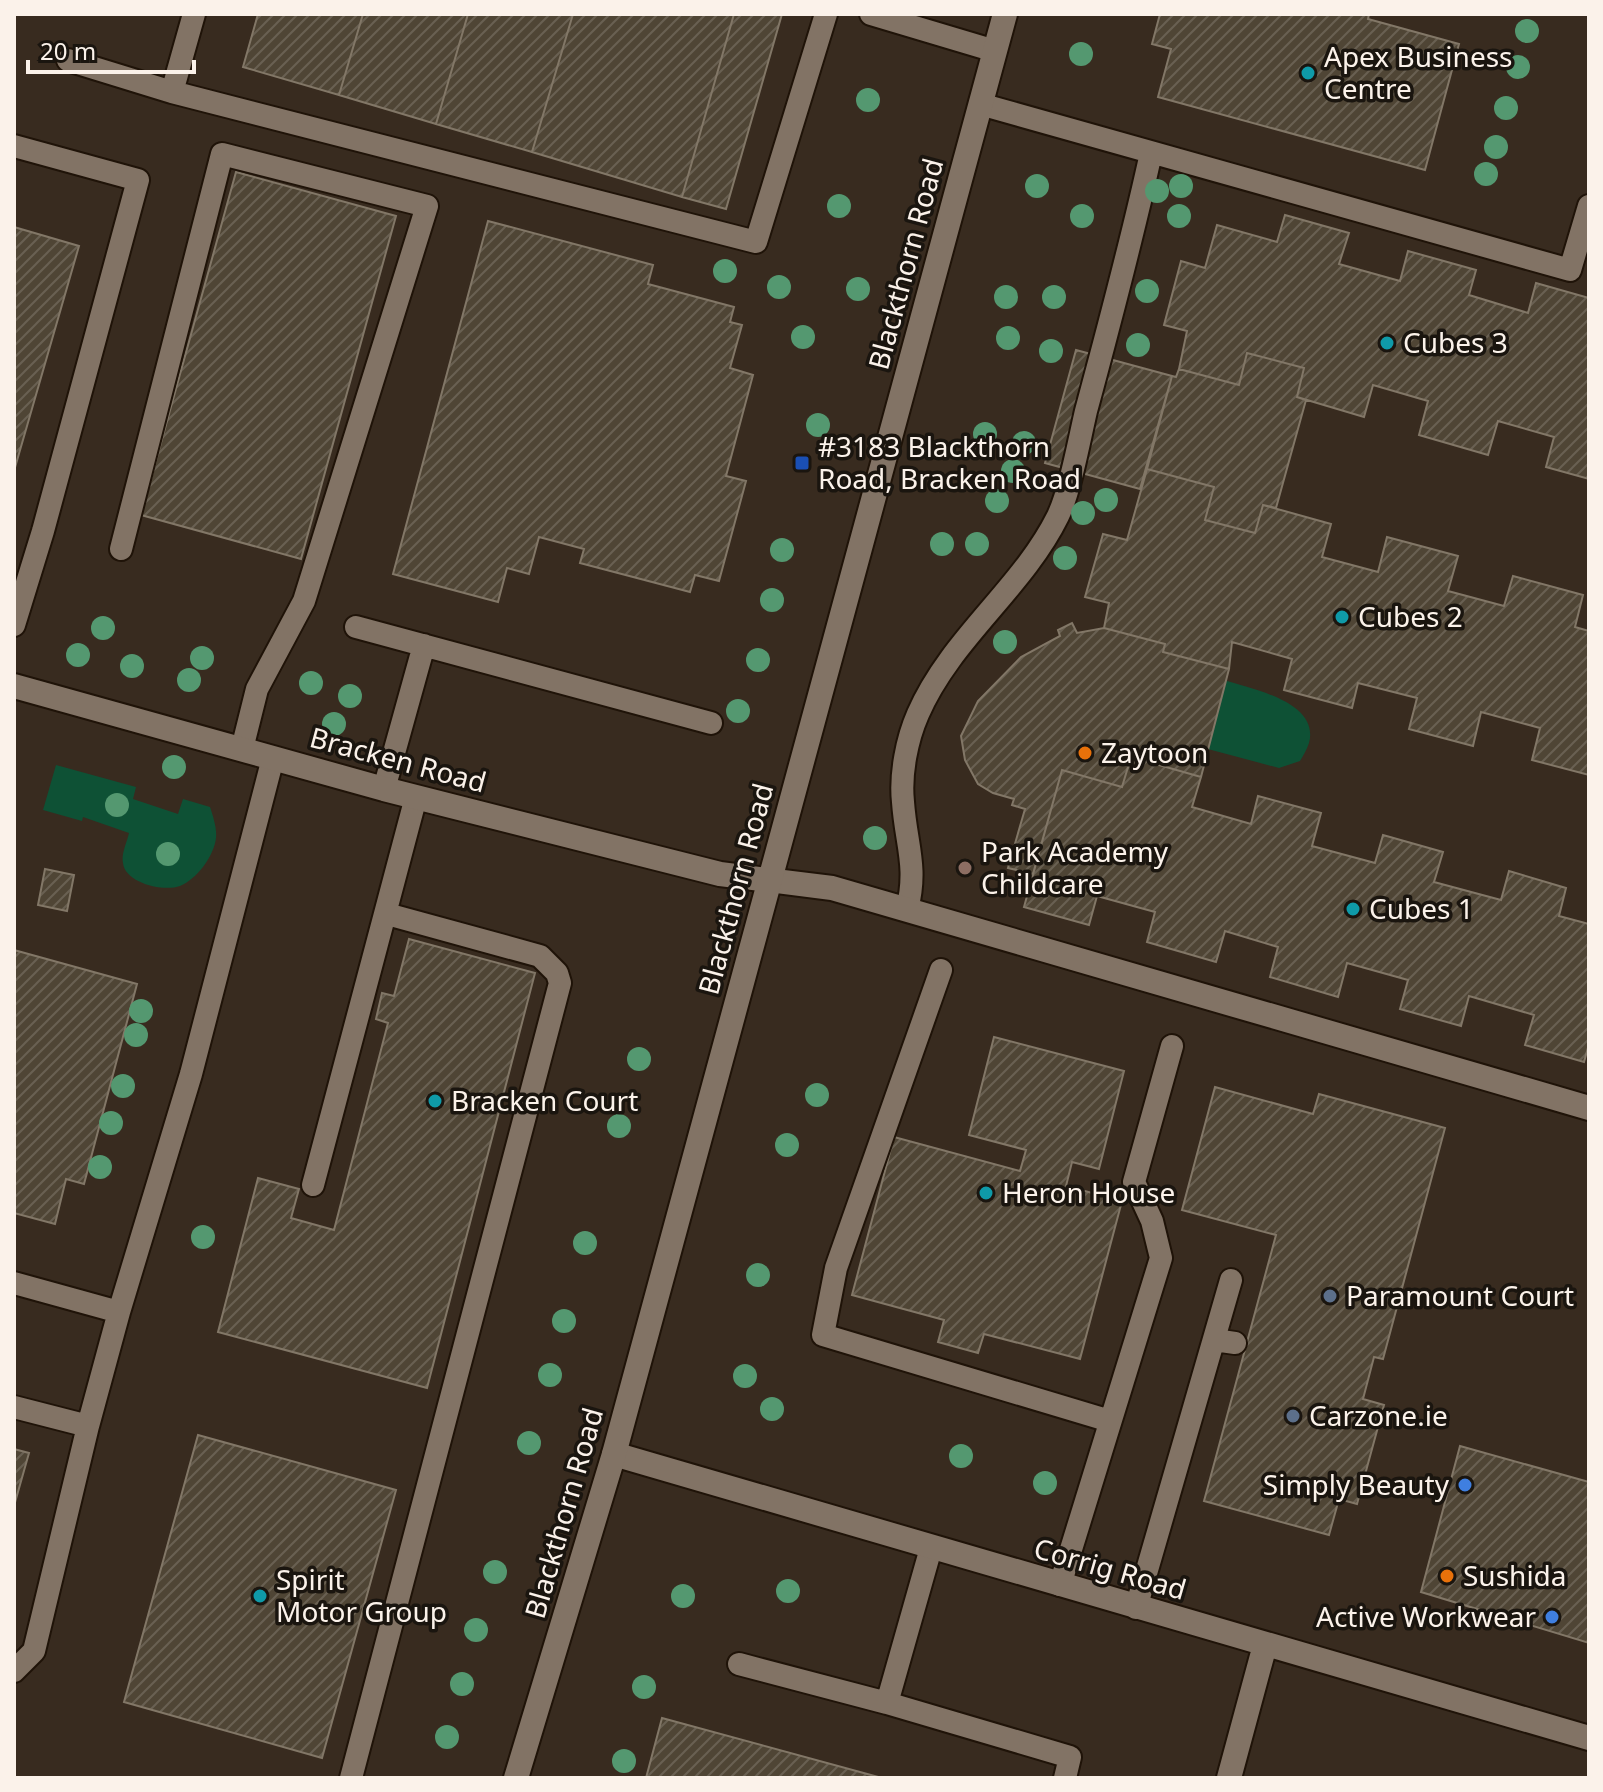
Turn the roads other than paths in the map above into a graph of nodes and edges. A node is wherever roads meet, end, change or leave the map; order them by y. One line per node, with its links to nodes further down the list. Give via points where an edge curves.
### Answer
1 (194, 14): 7 (lane)
2 (826, 14): 7 (lane, via 756,242)
3 (871, 14): 5 (lane)
4 (1005, 14): 5 (street, Blackthorn Road)
5 (995, 51): 8 (street, Blackthorn Road)
6 (68, 60): 7 (lane)
7 (172, 92)
8 (980, 104): 10 (lane); 22 (street, Blackthorn Road)
9 (14, 146): 13 (lane, via 138,180)
10 (1151, 153): 11 (lane, via 1570,270); 23 (lane, via 1059,514 1035,555 974,626 918,714 904,765 902,801 913,886)
11 (1589, 206)
12 (121, 549): 18 (lane, via 222,154 427,206 304,601 257,689)
13 (14, 625)
14 (356, 627): 15 (lane)
15 (424, 645): 17 (lane); 20 (lane)
16 (14, 686): 18 (street, Bracken Road)
17 (711, 723)
18 (242, 749): 19 (street, Bracken Road)
19 (273, 758): 20 (street, Bracken Road); 31 (lane, via 191,1074)
20 (384, 789): 21 (street, Bracken Road)
21 (416, 797): 22 (street, Bracken Road, via 720,874); 24 (lane)
22 (770, 881): 23 (street, Bracken Road, via 832,888); 35 (street, Blackthorn Road)
23 (907, 910): 27 (street, Bracken Road)
24 (387, 914): 28 (lane); 44 (lane, via 540,956 560,983)
25 (941, 970): 33 (lane, via 836,1268 823,1335)
26 (1172, 1046): 33 (lane, via 1134,1182 1161,1258)
27 (1589, 1108)
28 (313, 1185)
29 (1231, 1280): 38 (lane, via 1224,1342)
30 (14, 1283): 31 (lane)
31 (119, 1312): 34 (lane)
32 (14, 1407): 34 (lane)
33 (1110, 1421): 37 (lane)
34 (88, 1426): 41 (lane, via 34,1651)
35 (614, 1454): 36 (street, Corrig Road); 45 (street, Blackthorn Road)
36 (931, 1548): 37 (street, Corrig Road); 42 (lane)
37 (1060, 1585): 38 (street, Corrig Road)
38 (1136, 1608): 39 (street, Corrig Road)
39 (1265, 1645): 43 (street, Corrig Road); 47 (street)
40 (739, 1664): 42 (lane)
41 (14, 1671)
42 (887, 1703): 46 (lane, via 1070,1757)
43 (1589, 1738)
44 (351, 1778)
45 (516, 1778)
46 (1065, 1778)
47 (1229, 1778)

